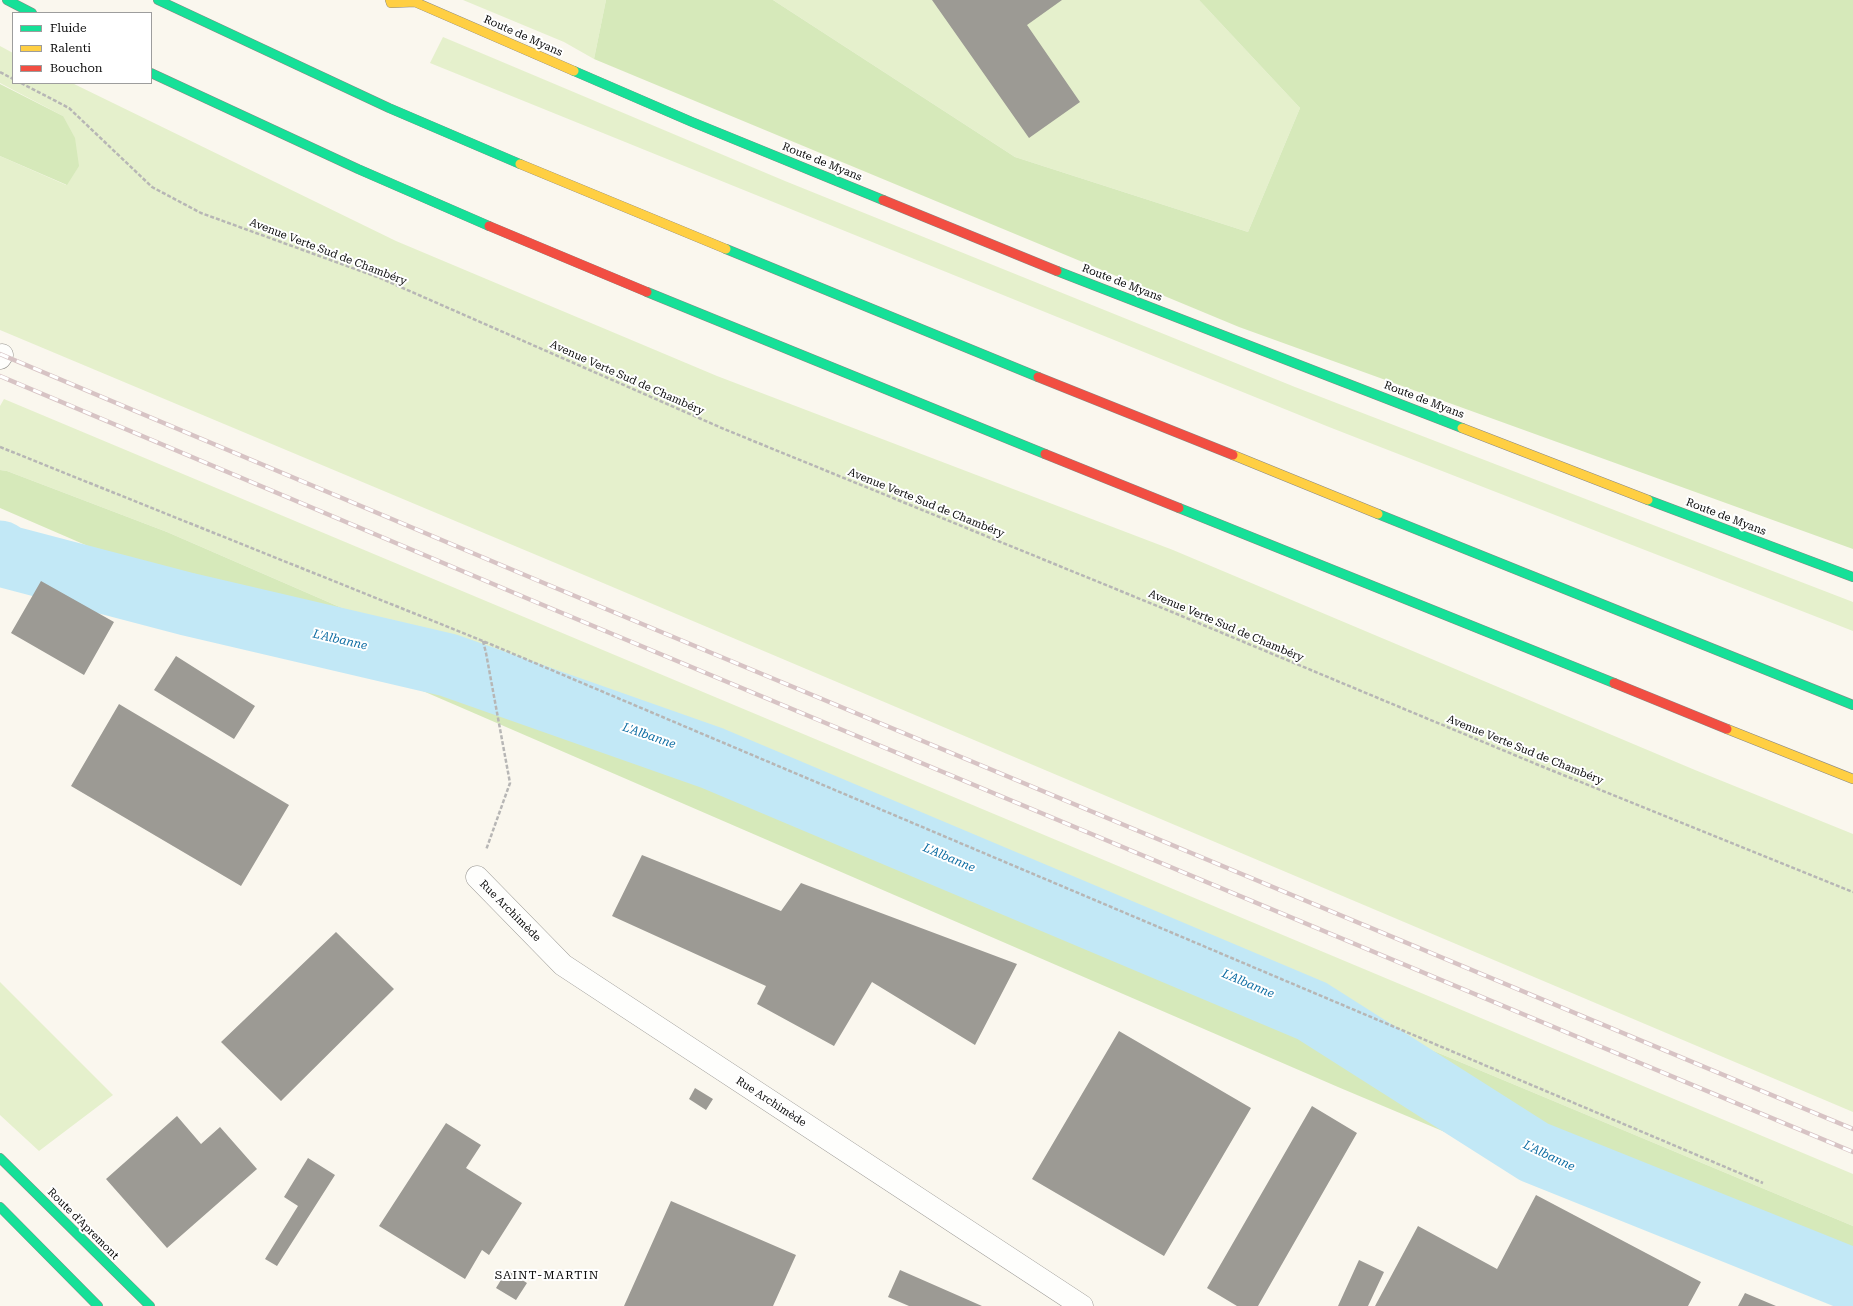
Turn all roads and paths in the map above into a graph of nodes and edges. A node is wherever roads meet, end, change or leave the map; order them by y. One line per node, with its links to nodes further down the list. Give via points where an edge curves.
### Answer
1 (6, 0): 4 (main road)
2 (158, 0): 12 (main road, via 389,108 588,193)
3 (390, 0): 10 (main road, Route de Myans, via 391,3 415,2 692,122 1042,265 1733,533)
4 (30, 12)
5 (0, 72): 7 (path)
6 (152, 73): 13 (main road, via 358,169 542,249)
7 (12, 78)
8 (23, 84): 15 (path, Avenue Verte Sud de Chambéry, via 69,108 152,186 200,213 380,278 724,429)
9 (0, 447): 11 (path)
10 (1853, 577)
11 (483, 640): 14 (path, via 510,783); 17 (path)
12 (1853, 705)
13 (1853, 780)
14 (477, 877): 21 (street, Rue Archimède, via 563,965)
15 (1853, 892)
16 (0, 1158): 20 (main road, Route d'Apremont)
17 (1763, 1183)
18 (0, 1207): 19 (main road)
19 (98, 1306)
20 (150, 1306)
21 (1082, 1306)

